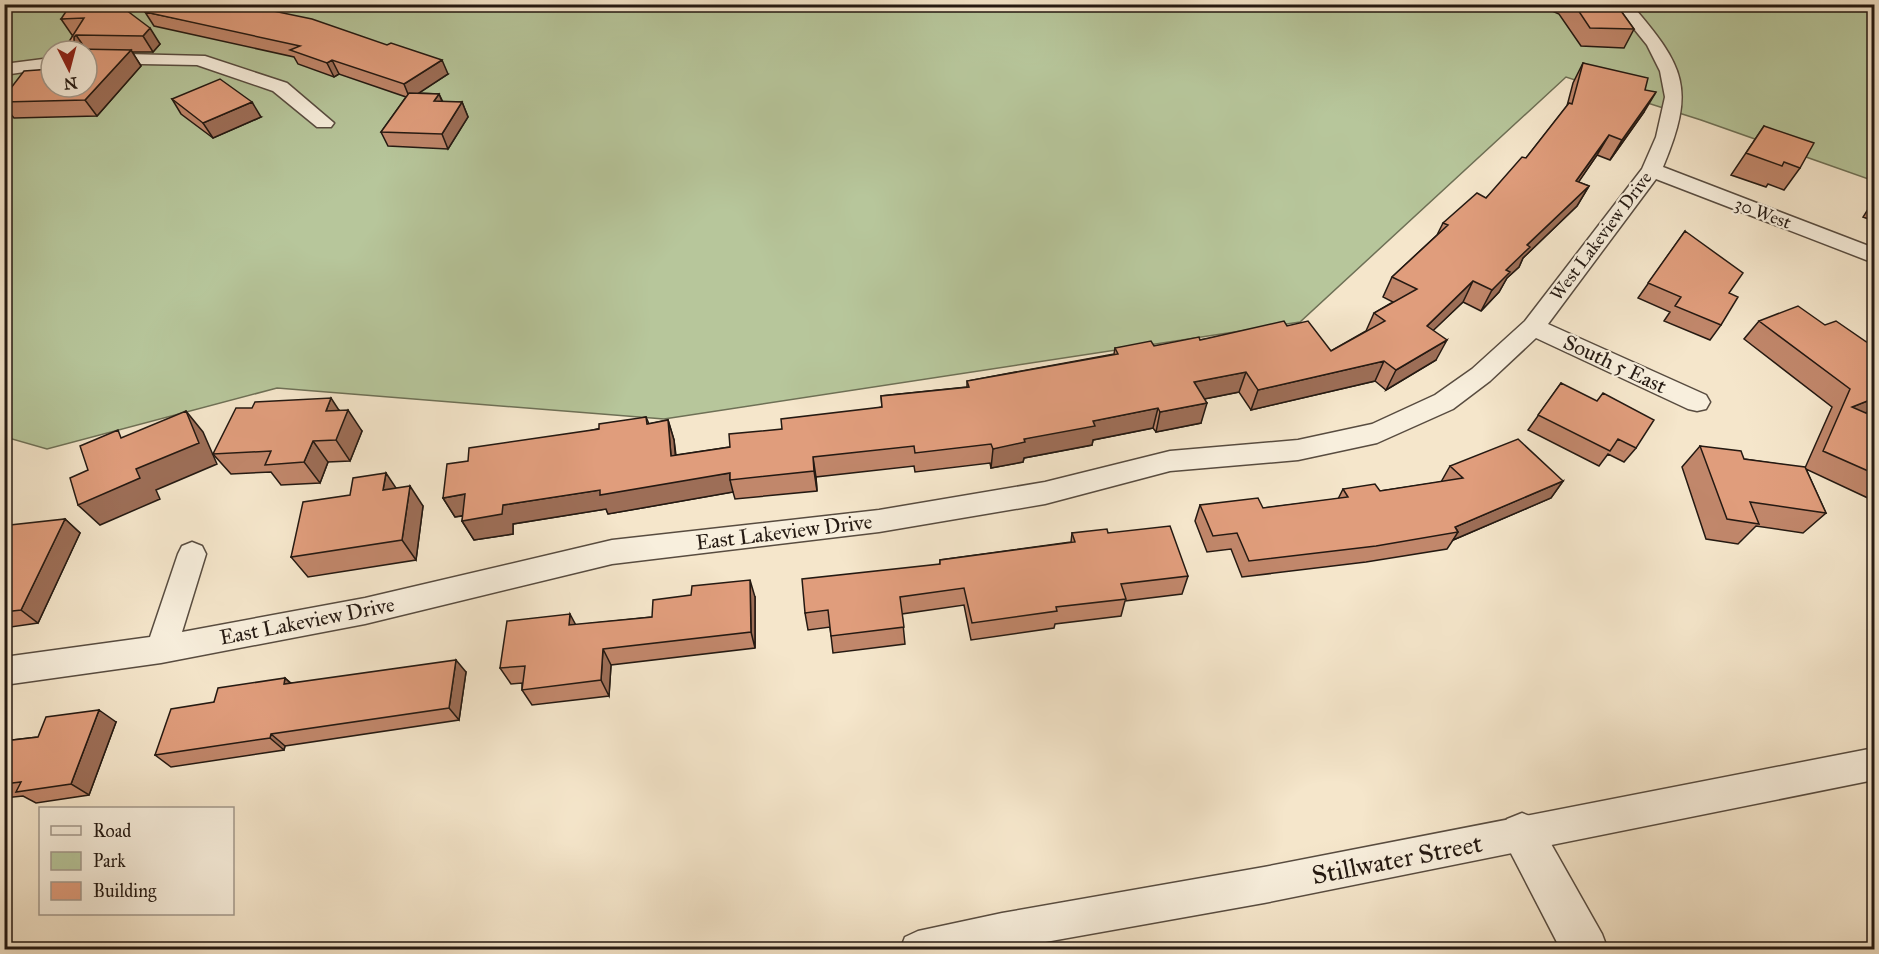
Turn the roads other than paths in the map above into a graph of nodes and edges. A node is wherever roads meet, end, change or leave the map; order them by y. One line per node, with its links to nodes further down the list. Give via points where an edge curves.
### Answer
1 (1622, 4): 6 (street, West Lakeview Drive, via 1655,44 1669,71 1674,97 1666,137)
2 (99, 58): 5 (street, via 199,60 280,87)
3 (39, 65): 4 (street)
4 (4, 70)
5 (324, 123)
6 (1652, 170): 7 (street, 30 West); 8 (street, West Lakeview Drive)
7 (1875, 256)
8 (1533, 327): 9 (street, South 5 East); 11 (street, East Lakeview Drive, via 1481,375 1444,402 1377,433 1298,450 1170,461 1045,493 879,521 612,552 365,611)
9 (1697, 402)
10 (192, 554): 11 (street)
11 (161, 649): 12 (street, East Lakeview Drive)
12 (4, 672)
13 (1875, 764): 14 (street, Stillwater Street)
14 (1522, 834): 15 (street, Stillwater Street); 17 (street)
15 (1004, 940): 16 (street, Stillwater Street)
16 (918, 950)
17 (1586, 950)

